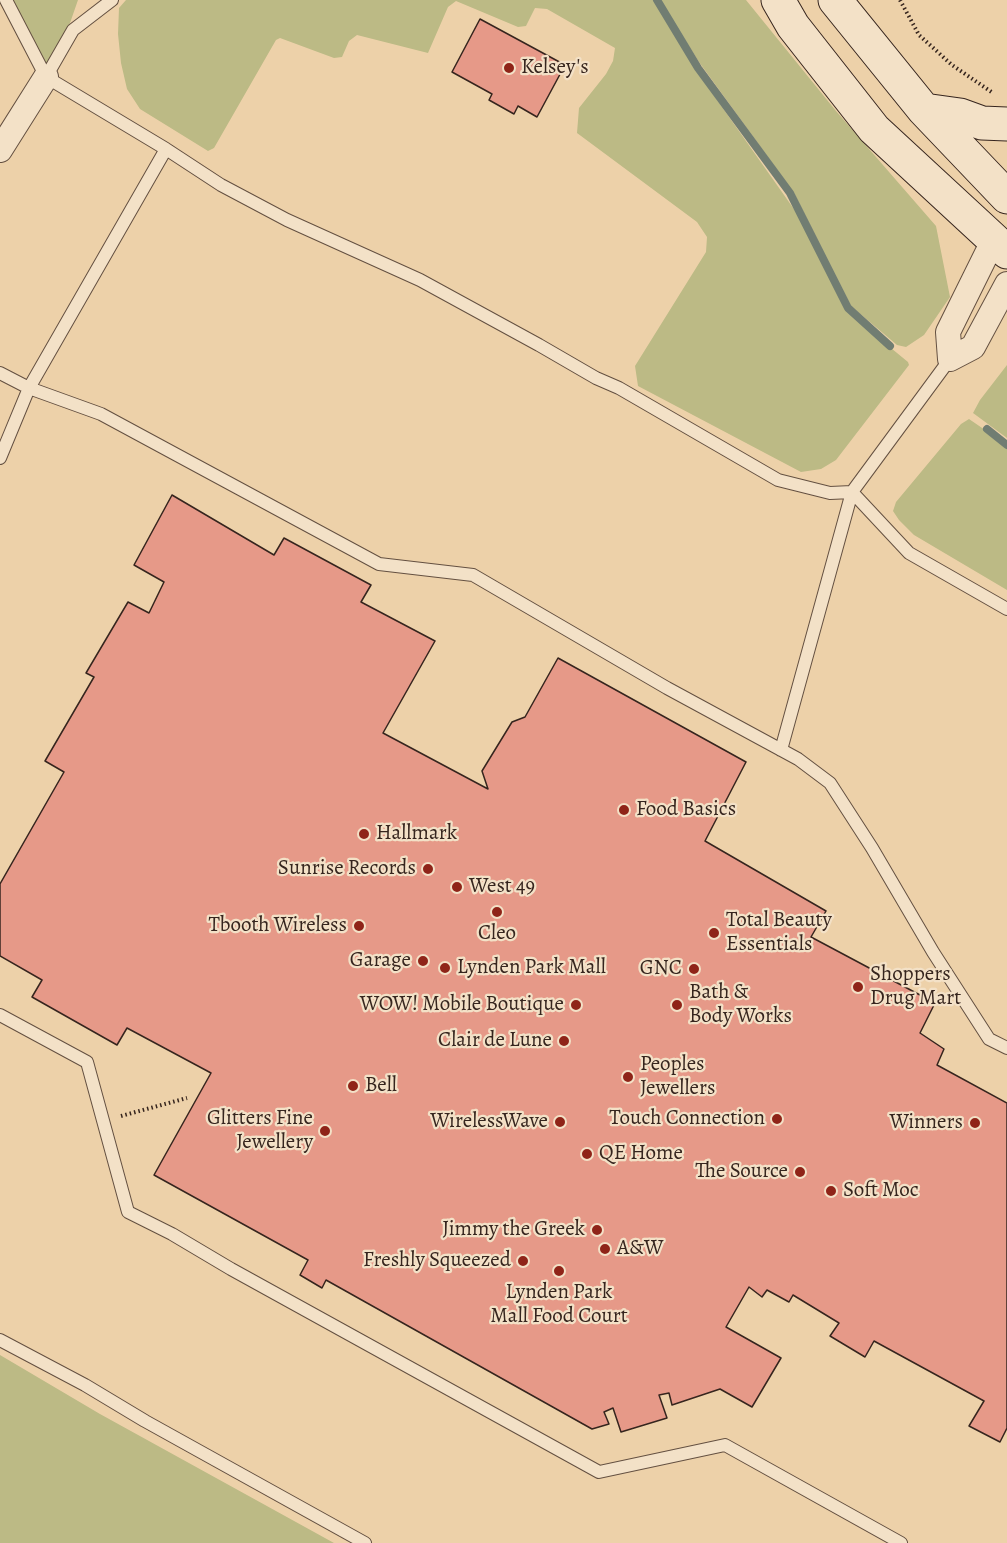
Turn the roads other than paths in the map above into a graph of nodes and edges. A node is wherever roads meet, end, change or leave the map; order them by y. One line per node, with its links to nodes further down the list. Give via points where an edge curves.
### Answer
1 (6, 0): 5 (lane)
2 (112, 0): 5 (lane, via 73,30)
3 (777, 0): 11 (main road, via 874,129)
4 (835, 0): 6 (main road)
5 (45, 77): 8 (lane); 9 (street)
6 (924, 110): 7 (main road, via 982,123); 10 (main road)
7 (1001, 110)
8 (166, 149): 15 (lane); 17 (lane, via 221,185 420,280 778,480 830,493)
9 (0, 150)
10 (1007, 197)
11 (1003, 234): 13 (street, via 948,332)
12 (1007, 284): 13 (street, via 973,347)
13 (950, 359): 17 (lane)
14 (0, 373): 15 (lane)
15 (29, 388): 16 (lane); 19 (lane, via 101,414 380,564 473,575)
16 (0, 458)
17 (852, 492): 18 (lane, via 909,553); 19 (lane)
18 (1007, 609)
19 (781, 750): 21 (lane, via 830,783 989,1039)
20 (0, 1015): 24 (lane, via 87,1062 128,1212 599,1472 724,1444)
21 (1007, 1048)
22 (0, 1340): 23 (lane)
23 (365, 1543)
24 (901, 1543)

